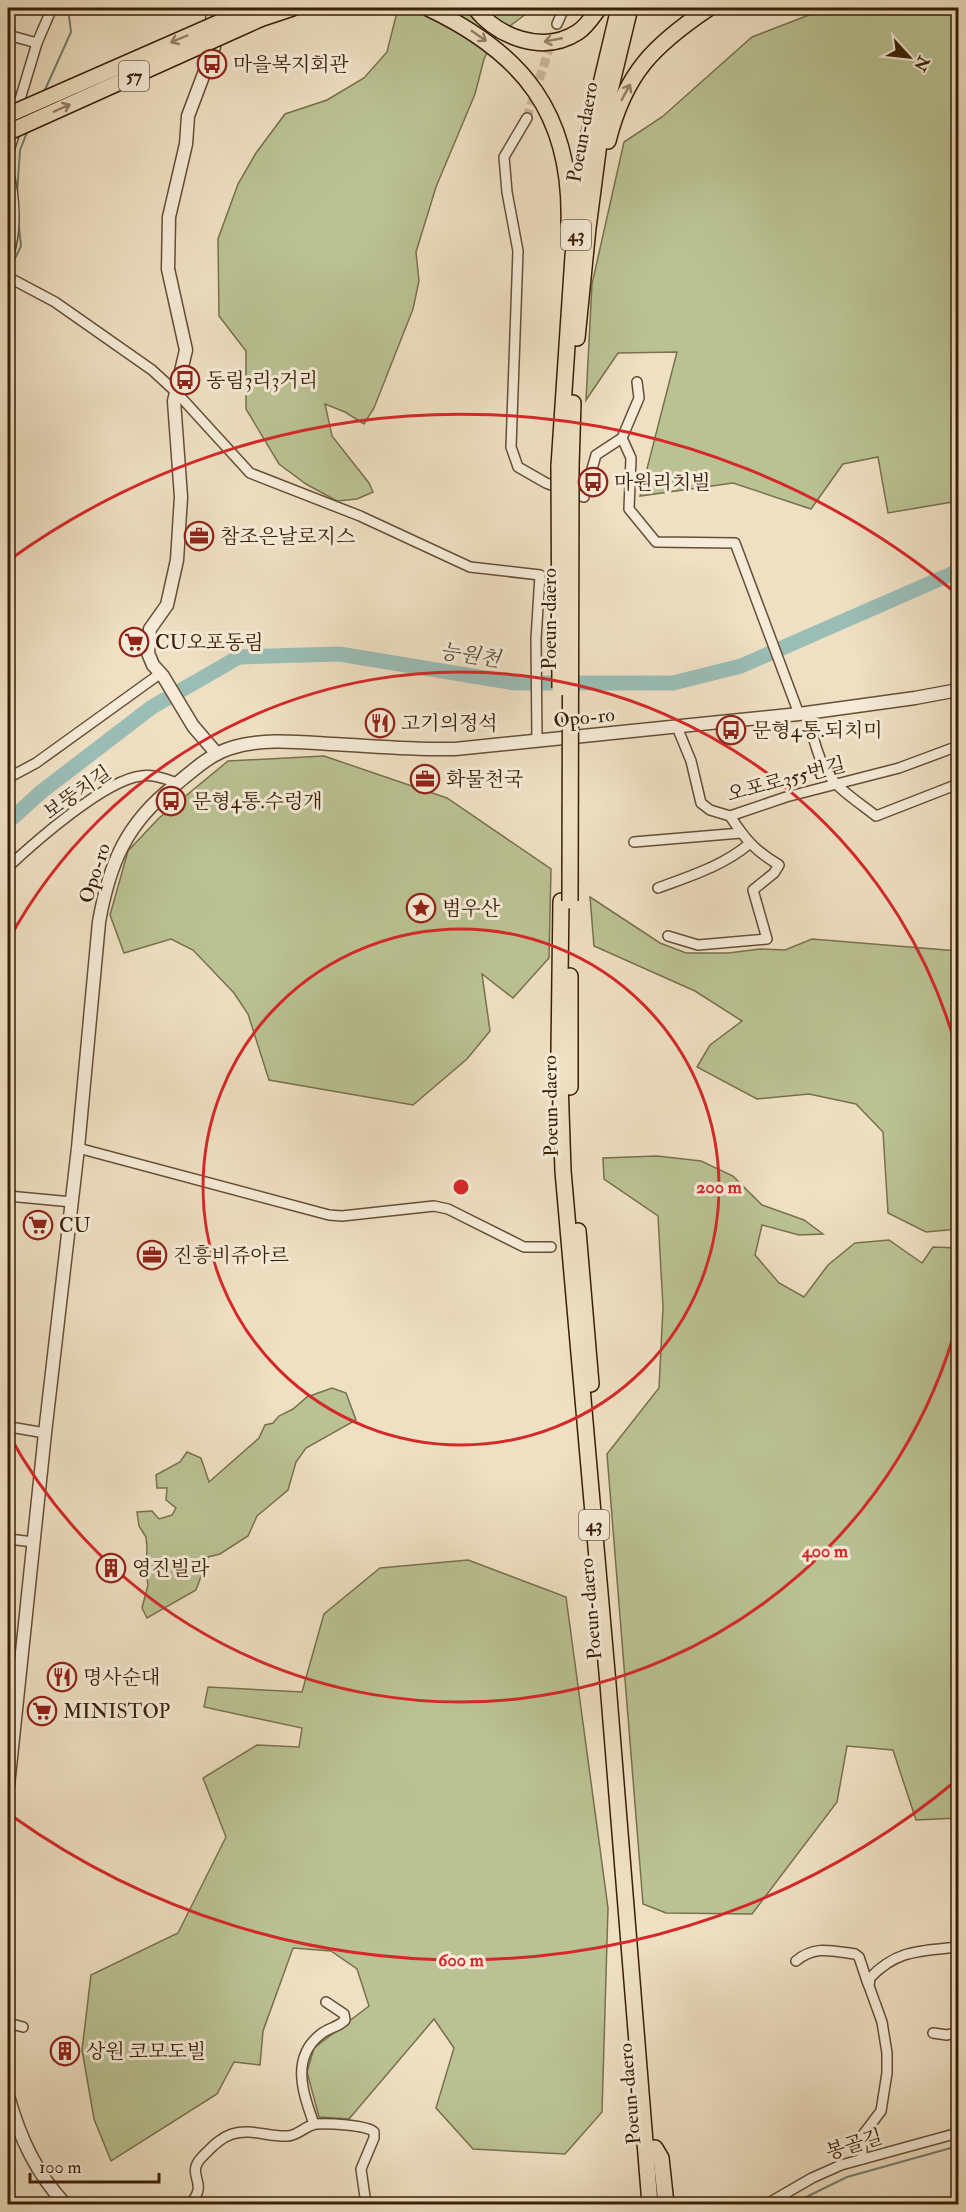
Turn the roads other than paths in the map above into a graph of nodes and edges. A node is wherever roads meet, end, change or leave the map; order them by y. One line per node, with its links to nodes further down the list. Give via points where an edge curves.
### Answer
1 (52, 8): 15 (street)
2 (212, 8): 26 (street, via 214,47 188,116 186,144 169,217 168,269 186,350)
3 (282, 8): 12 (highway, 57)
4 (293, 8): 12 (highway)
5 (428, 8): 24 (highway, one-way to 24, via 474,32 510,60 541,99 551,121 560,145 570,207)
6 (475, 8): 8 (highway, one-way to 6, via 578,32 546,42 504,33)
7 (564, 8): 13 (street)
8 (599, 8)
9 (619, 8): 24 (highway, Poeun-daero / 43, via 590,134 573,256)
10 (630, 8): 21 (highway, Poeun-daero / 43, via 601,128)
11 (710, 8): 21 (highway, one-way to 11, via 611,131 628,87 659,45)
12 (256, 13): 16 (highway, 57, one-way to 16, bridge); 18 (highway, 57, one-way to 12, bridge)
13 (557, 24)
14 (8, 35): 15 (street)
15 (37, 44): 19 (street)
16 (8, 115)
17 (527, 118): 27 (street, via 504,157 518,251 511,447 518,467 584,497 596,455)
18 (8, 133)
19 (8, 154)
20 (8, 170): 22 (street, via 13,189 13,241)
21 (588, 228): 28 (highway, Poeun-daero / 43)
22 (8, 257)
23 (10, 278): 26 (street, via 65,309 152,370)
24 (566, 350): 28 (highway, Poeun-daero / 43)
25 (637, 382): 27 (street, via 639,398)
26 (177, 393): 29 (street, via 174,401 181,496 177,560 166,605 150,629 148,653); 33 (street, via 250,473 360,516 470,567 540,575)
27 (622, 438): 31 (street, via 631,458 628,509 656,542 735,543)
28 (565, 466): 67 (highway, Poeun-daero / 43, bridge, via 566,901 559,1051 563,1172)
29 (162, 674): 35 (street, via 193,726); 36 (street, via 36,763)
30 (958, 690): 31 (street, Opo-ro)
31 (803, 713): 32 (street, Opo-ro); 38 (street, via 825,769)
32 (677, 727): 33 (street, Opo-ro); 40 (street, 오포로355번길, via 691,761 701,803)
33 (537, 741): 35 (street, Opo-ro, via 428,750 309,742 261,743)
34 (958, 746): 38 (street, 오포로355번길, via 899,768)
35 (217, 754): 37 (street, Opo-ro)
36 (8, 778)
37 (177, 783): 44 (street, 보뚱치길, via 157,776 125,780 89,801); 47 (street, Opo-ro, via 144,812 119,849 104,897)
38 (836, 784): 39 (street, via 876,816); 40 (street, 오포로355번길)
39 (958, 784)
40 (730, 816): 41 (street)
41 (741, 832): 42 (street); 43 (street)
42 (634, 842)
43 (749, 844): 45 (street, via 704,871); 46 (street, via 779,865 753,890 767,939 698,945)
44 (8, 867)
45 (658, 888)
46 (668, 936)
47 (78, 1148): 49 (street, Opo-ro); 50 (street, via 329,1215 434,1206 448,1209 525,1247)
48 (8, 1196): 49 (street)
49 (72, 1202): 52 (street, Opo-ro)
50 (551, 1248)
51 (8, 1430): 52 (street)
52 (45, 1433): 54 (street, Opo-ro)
53 (8, 1539): 54 (street)
54 (34, 1542): 55 (street, Opo-ro)
55 (8, 1786)
56 (958, 1947): 58 (street, via 899,1955 870,1978)
57 (796, 1962): 58 (street, via 806,1952 855,1953)
58 (868, 1986): 68 (street, via 882,2022 887,2073 881,2111 862,2136)
59 (326, 2002): 65 (street, via 344,2014 345,2020 322,2033 304,2055 300,2078)
60 (8, 2023): 61 (street)
61 (22, 2027)
62 (958, 2032): 63 (street)
63 (933, 2033)
64 (8, 2096): 69 (street, via 34,2164)
65 (314, 2124): 70 (street, via 286,2137 242,2132 219,2140 196,2164 194,2171 200,2189); 71 (street, via 363,2127 374,2133 362,2169)
66 (958, 2133): 68 (street, 봉골길)
67 (650, 2148): 72 (highway, via 639,2160); 73 (highway, 43); 74 (highway, Poeun-daero / 43); 75 (highway, via 661,2158)
68 (862, 2159): 76 (street, 봉골길, via 826,2172)
69 (66, 2205)
70 (190, 2205)
71 (366, 2205)
72 (642, 2205)
73 (650, 2205)
74 (659, 2205)
75 (666, 2205)
76 (767, 2205)

